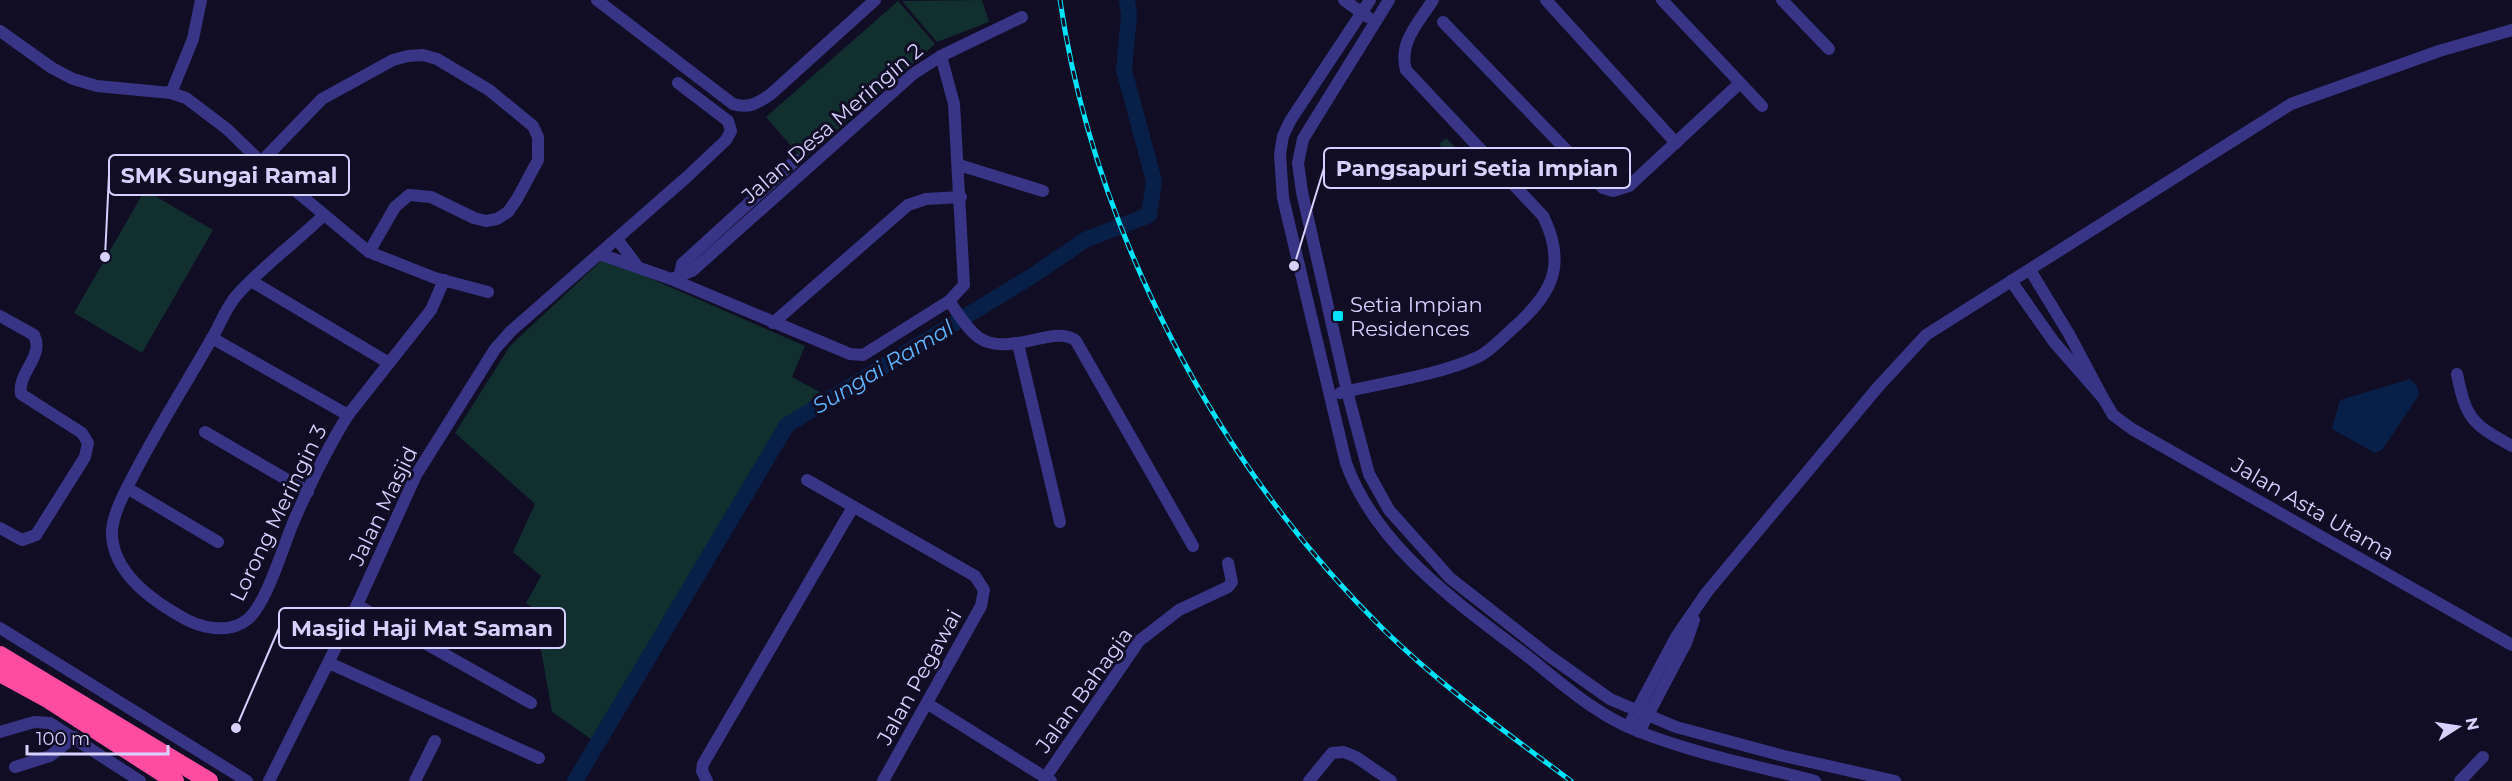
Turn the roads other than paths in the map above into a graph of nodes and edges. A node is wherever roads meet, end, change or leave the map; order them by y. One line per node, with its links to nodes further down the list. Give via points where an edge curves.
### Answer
1 (201, 0): 21 (street, via 193,39)
2 (597, 0): 3 (street, via 733,104 751,106 771,94)
3 (875, 0)
4 (1344, 0): 11 (street)
5 (1370, 0): 11 (street)
6 (1433, 0): 48 (street, via 1404,48 1406,70 1543,216 1551,237 1554,263 1540,304 1487,352 1449,367)
7 (1546, 0): 23 (street)
8 (1662, 0): 20 (street)
9 (1782, 0): 17 (street)
10 (1383, 2): 13 (street)
11 (1362, 12): 13 (street); 50 (street, via 1290,121 1280,154 1283,198)
12 (1022, 17): 18 (street, Jalan Desa Meringin 2)
13 (1374, 21): 46 (street, via 1303,139 1298,163)
14 (1443, 22): 23 (street, via 1603,188 1612,191 1629,186)
15 (2512, 30): 34 (street, via 2439,51 2291,104)
16 (0, 31): 21 (street, via 73,79 97,86)
17 (1829, 49)
18 (941, 56): 26 (street, via 954,104); 35 (street, Jalan Desa Meringin 2, via 913,74 692,271)
19 (678, 83): 30 (street, Jalan Masjid, via 728,122 731,131 688,176)
20 (1740, 83): 22 (street); 23 (street)
21 (171, 93): 25 (street, via 199,106)
22 (1762, 106)
23 (1676, 143)
24 (796, 160): 35 (street, Jalan Desa Meringin 2, via 682,264)
25 (261, 162): 29 (street); 31 (street, via 322,99 393,60 408,56 437,59 489,90 533,126 538,160 508,212 486,221 431,197 409,195 395,207)
26 (959, 165): 27 (street); 28 (street)
27 (1043, 191)
28 (961, 197): 40 (street, via 964,285); 42 (street, via 926,199 908,205)
29 (324, 215): 31 (street); 37 (street, Lorong Meringin 3)
30 (617, 238): 32 (street, Jalan Masjid); 33 (street)
31 (369, 252): 36 (street)
32 (600, 254): 33 (street); 65 (street, Jalan Masjid, via 495,349 416,475)
33 (638, 267): 35 (street)
34 (2030, 270): 38 (street); 51 (street, Jalan Asta Utama)
35 (676, 277): 42 (street)
36 (444, 280): 39 (street); 45 (street, Lorong Meringin 3, via 431,310)
37 (252, 281): 43 (street, Lorong Meringin 3, via 236,296); 45 (street)
38 (2011, 282): 51 (street, Jalan Asta Utama, via 2054,342); 66 (street, via 1926,335 1774,511)
39 (488, 292)
40 (949, 300): 42 (street, via 860,356); 44 (street, via 969,329 990,342)
41 (0, 316): 61 (street, via 36,340 36,350 20,383 24,399 82,433 88,443 85,457 36,535 16,539)
42 (773, 323)
43 (212, 338): 52 (street); 57 (street, Lorong Meringin 3)
44 (1018, 345): 60 (street); 63 (street, via 1063,335 1076,341)
45 (389, 363): 52 (street, Lorong Meringin 3)
46 (1341, 365): 48 (street, via 1349,375); 49 (street)
47 (2457, 374): 55 (street, via 2462,403 2469,416)
48 (1381, 383): 49 (street); 53 (street, via 1361,398)
49 (1347, 391): 50 (street); 53 (street)
50 (1330, 395): 79 (street, via 1352,480 1385,530 1438,587 1600,714)
51 (2103, 398): 68 (street, Jalan Asta Utama, via 2113,415 2132,429)
52 (348, 415): 58 (street, Lorong Meringin 3)
53 (1354, 418): 76 (street, via 1377,492 1450,578 1581,679 1610,699)
54 (205, 432): 58 (street)
55 (2511, 445)
56 (807, 480): 59 (street)
57 (127, 488): 58 (street, Lorong Meringin 3, via 112,531 115,552 125,570 163,606 200,626 218,628 248,620 259,607); 62 (street)
58 (308, 492)
59 (853, 507): 75 (street, Jalan Pegawai, via 975,576 984,590 981,606); 87 (street, via 709,754)
60 (1060, 522)
61 (0, 528)
62 (218, 542)
63 (1193, 546)
64 (1228, 563): 88 (street, Jalan Bahagia, via 1232,582 1228,587 1179,610 1139,641)
65 (357, 605): 70 (street, Jalan Masjid); 74 (street)
66 (1698, 608): 73 (street); 76 (street, via 1676,637)
67 (0, 628): 92 (street)
68 (2512, 645)
69 (0, 655): 91 (highway)
70 (329, 663): 85 (street); 93 (street, Jalan Masjid)
71 (0, 673): 77 (highway)
72 (0, 684): 77 (highway)
73 (1661, 691): 76 (street); 78 (street, via 1663,715)
74 (531, 703)
75 (928, 704): 88 (street); 95 (street, Jalan Pegawai)
76 (1643, 713): 78 (street); 79 (street)
77 (73, 716): 83 (highway)
78 (1676, 727): 99 (street)
79 (1634, 730): 98 (street, via 1686,748)
80 (0, 732): 81 (street, via 34,722 50,723)
81 (74, 737): 86 (street, via 50,756); 89 (street)
82 (435, 741): 94 (street)
83 (117, 744): 89 (street); 90 (highway)
84 (2483, 757): 100 (street)
85 (540, 758)
86 (15, 767)
87 (704, 776)
88 (1048, 779)
89 (140, 781)
90 (175, 781)
91 (209, 781)
92 (247, 781)
93 (269, 781)
94 (415, 781)
95 (883, 781)
96 (1308, 781): 97 (street, via 1332,753 1344,752)
97 (1391, 781)
98 (1815, 781)
99 (1895, 781)
100 (2460, 781)

